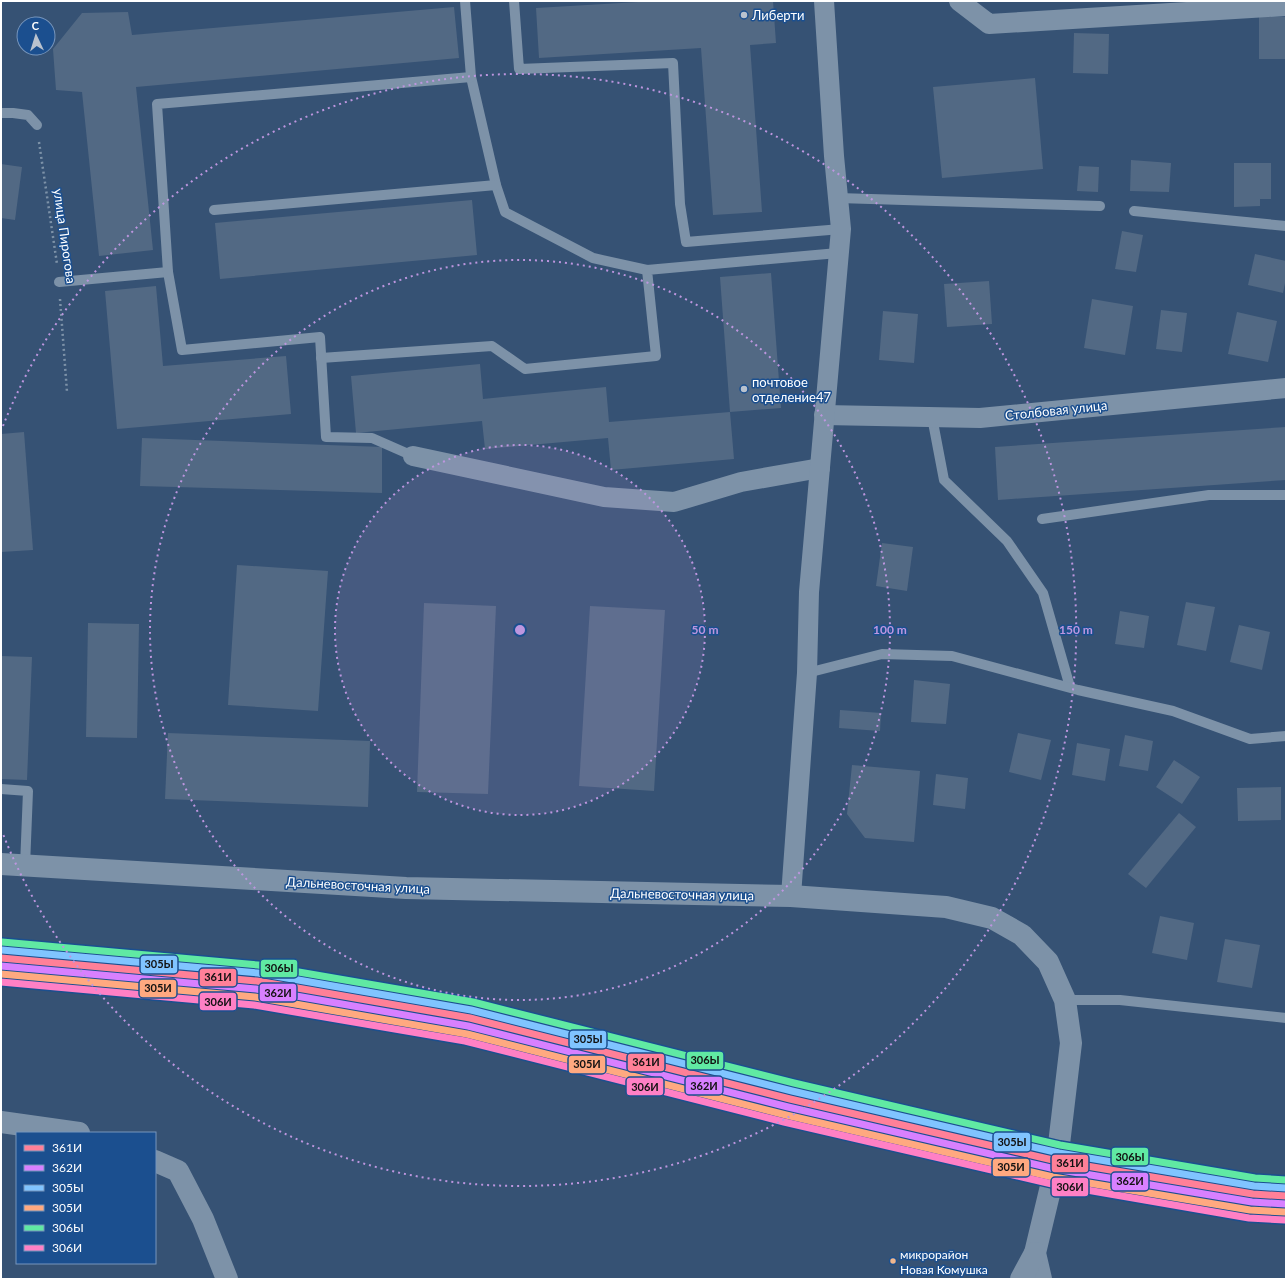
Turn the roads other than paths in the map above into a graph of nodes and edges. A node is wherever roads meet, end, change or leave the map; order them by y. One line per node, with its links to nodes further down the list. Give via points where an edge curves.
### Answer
1 (465, 1): 6 (lane)
2 (514, 1): 15 (lane, via 519,68 674,63 680,204 686,242)
3 (824, 1): 10 (street)
4 (959, 1): 5 (street, via 989,24)
5 (1286, 6)
6 (471, 77): 9 (lane); 18 (lane, via 157,104)
7 (1, 113): 8 (lane, via 28,115)
8 (37, 125)
9 (496, 185): 12 (lane); 17 (lane, via 505,212 593,258)
10 (838, 198): 11 (lane); 15 (street)
11 (1100, 206)
12 (214, 210)
13 (1134, 211): 14 (lane)
14 (1286, 226)
15 (841, 229): 16 (street)
16 (838, 253): 17 (lane); 22 (street)
17 (647, 270): 20 (lane, via 656,356 525,369 492,346)
18 (168, 272): 19 (lane); 20 (lane, via 182,350 320,337)
19 (59, 282)
20 (321, 358): 24 (lane, via 326,437 372,438)
21 (1286, 388): 23 (street, Столбовая улица, via 980,418)
22 (824, 415): 23 (street, Столбовая улица); 25 (street)
23 (932, 417): 29 (lane, via 944,480 1007,541 1043,593)
24 (413, 456): 25 (street, via 604,497 674,502 741,482)
25 (820, 468): 28 (street, via 809,592)
26 (1286, 495): 27 (lane, via 1209,495)
27 (1042, 520)
28 (807, 673): 29 (lane, via 882,654 952,656); 34 (street)
29 (1070, 687): 30 (lane, via 1173,711 1250,739)
30 (1286, 736)
31 (1, 790): 33 (lane, via 28,791)
32 (1, 864): 33 (street, Дальневосточная улица)
33 (25, 866): 34 (street, Дальневосточная улица, via 406,888)
34 (791, 896): 35 (street, Дальневосточная улица, via 946,907 992,918 1022,935 1048,962)
35 (1065, 1000): 36 (lane, via 1120,1000); 40 (street, Дальневосточная улица, via 1071,1043 1066,1090 1057,1161)
36 (1286, 1018)
37 (1, 1122): 38 (street)
38 (72, 1132)
39 (156, 1162): 41 (street, via 178,1171 203,1219)
40 (1035, 1253): 42 (street, Дальневосточная улица); 43 (street, Дальневосточная улица)
41 (227, 1279)
42 (1021, 1279)
43 (1041, 1279)

